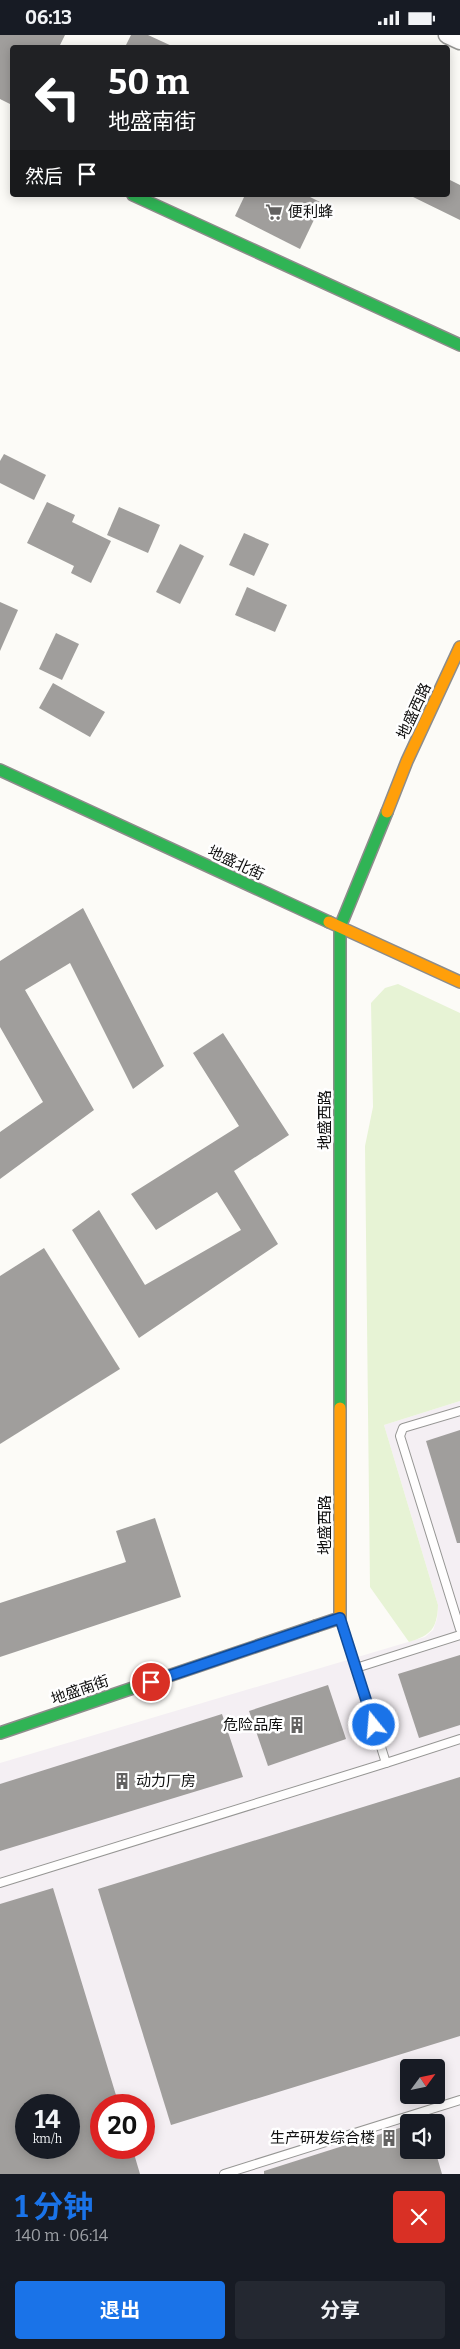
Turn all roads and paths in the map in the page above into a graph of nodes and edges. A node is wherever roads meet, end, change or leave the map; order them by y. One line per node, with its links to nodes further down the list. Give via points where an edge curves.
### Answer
1 (447, 35): 2 (street)
2 (460, 41)
3 (138, 197): 4 (street)
4 (460, 345)
5 (460, 647): 7 (street, 地盛西路, via 407,761)
6 (0, 770): 7 (street, 地盛北街)
7 (340, 927): 8 (street, 地盛北街); 10 (street, 地盛西路)
8 (460, 982)
9 (460, 1411): 11 (lane, via 403,1429 400,1436)
10 (340, 1618): 13 (lane); 14 (street, 地盛南街)
11 (460, 1629)
12 (460, 1635): 13 (lane)
13 (356, 1669): 16 (lane)
14 (0, 1733)
15 (460, 1739): 16 (lane)
16 (386, 1763): 17 (lane)
17 (0, 1883)
18 (460, 2100): 19 (lane)
19 (224, 2174)

